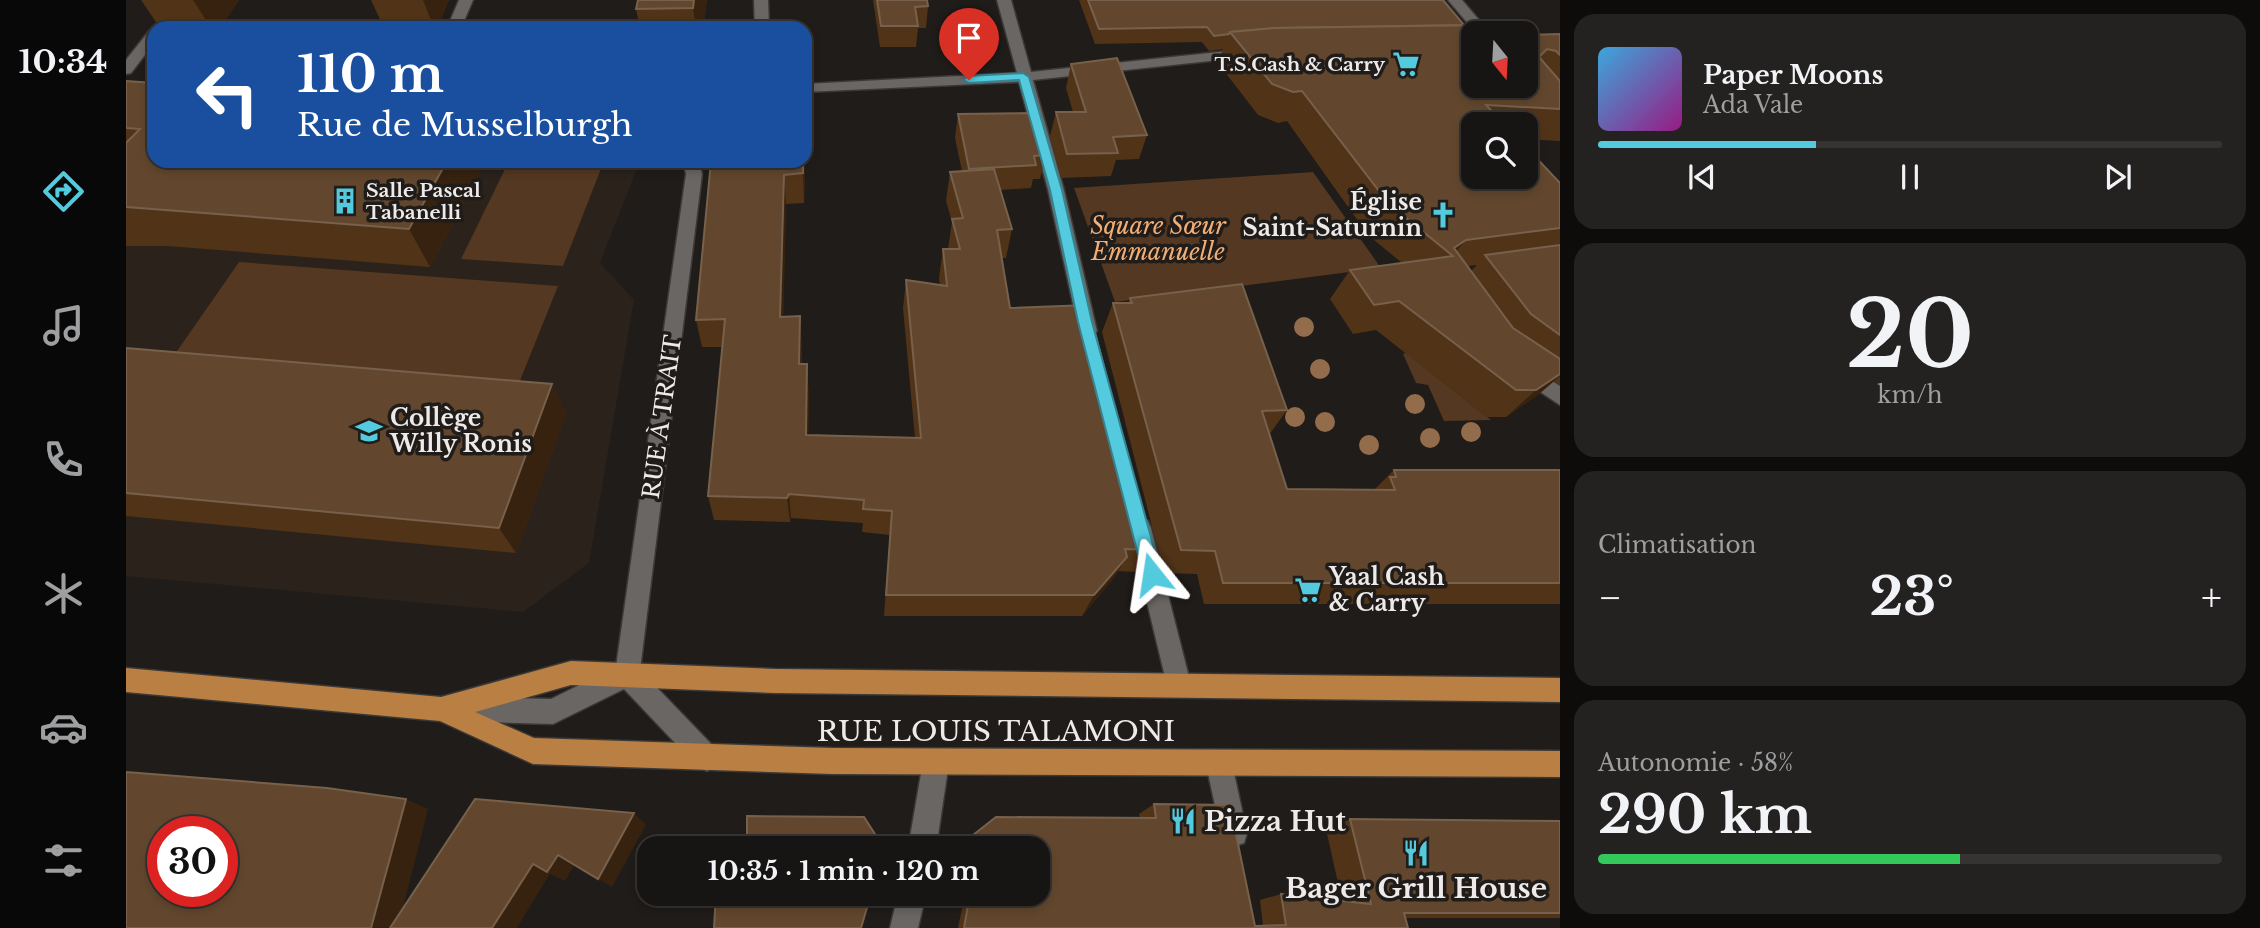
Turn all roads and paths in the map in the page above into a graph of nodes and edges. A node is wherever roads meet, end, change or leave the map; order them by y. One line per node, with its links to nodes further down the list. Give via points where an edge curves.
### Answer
1 (466, 0): 5 (street)
2 (761, 0): 6 (street)
3 (1004, 0): 11 (street)
4 (1455, 0): 7 (street)
5 (457, 21)
6 (762, 21)
7 (1473, 21)
8 (147, 43): 10 (street)
9 (1260, 52): 11 (street)
10 (126, 70)
11 (1023, 77): 12 (street); 14 (street, via 1056,190)
12 (812, 88)
13 (693, 168): 18 (street, RUE À TRAIT)
14 (1092, 348)
15 (1505, 358): 16 (street)
16 (1560, 397)
17 (1134, 506): 20 (street)
18 (627, 674): 20 (main road, RUE LOUIS TALAMONI, via 775,681); 22 (street, via 553,712); 23 (street)
19 (127, 680): 22 (main road, RUE LOUIS TALAMONI)
20 (1179, 685): 21 (main road, RUE LOUIS TALAMONI)
21 (1560, 690)
22 (441, 709): 23 (main road, RUE LOUIS TALAMONI, via 533,751)
23 (707, 758): 24 (main road, RUE LOUIS TALAMONI)
24 (936, 762): 25 (main road, RUE LOUIS TALAMONI); 27 (street)
25 (1219, 764): 26 (main road, RUE LOUIS TALAMONI); 28 (street)
26 (1560, 764)
27 (924, 836)
28 (1237, 854)
29 (909, 906): 30 (street)
30 (904, 928)

